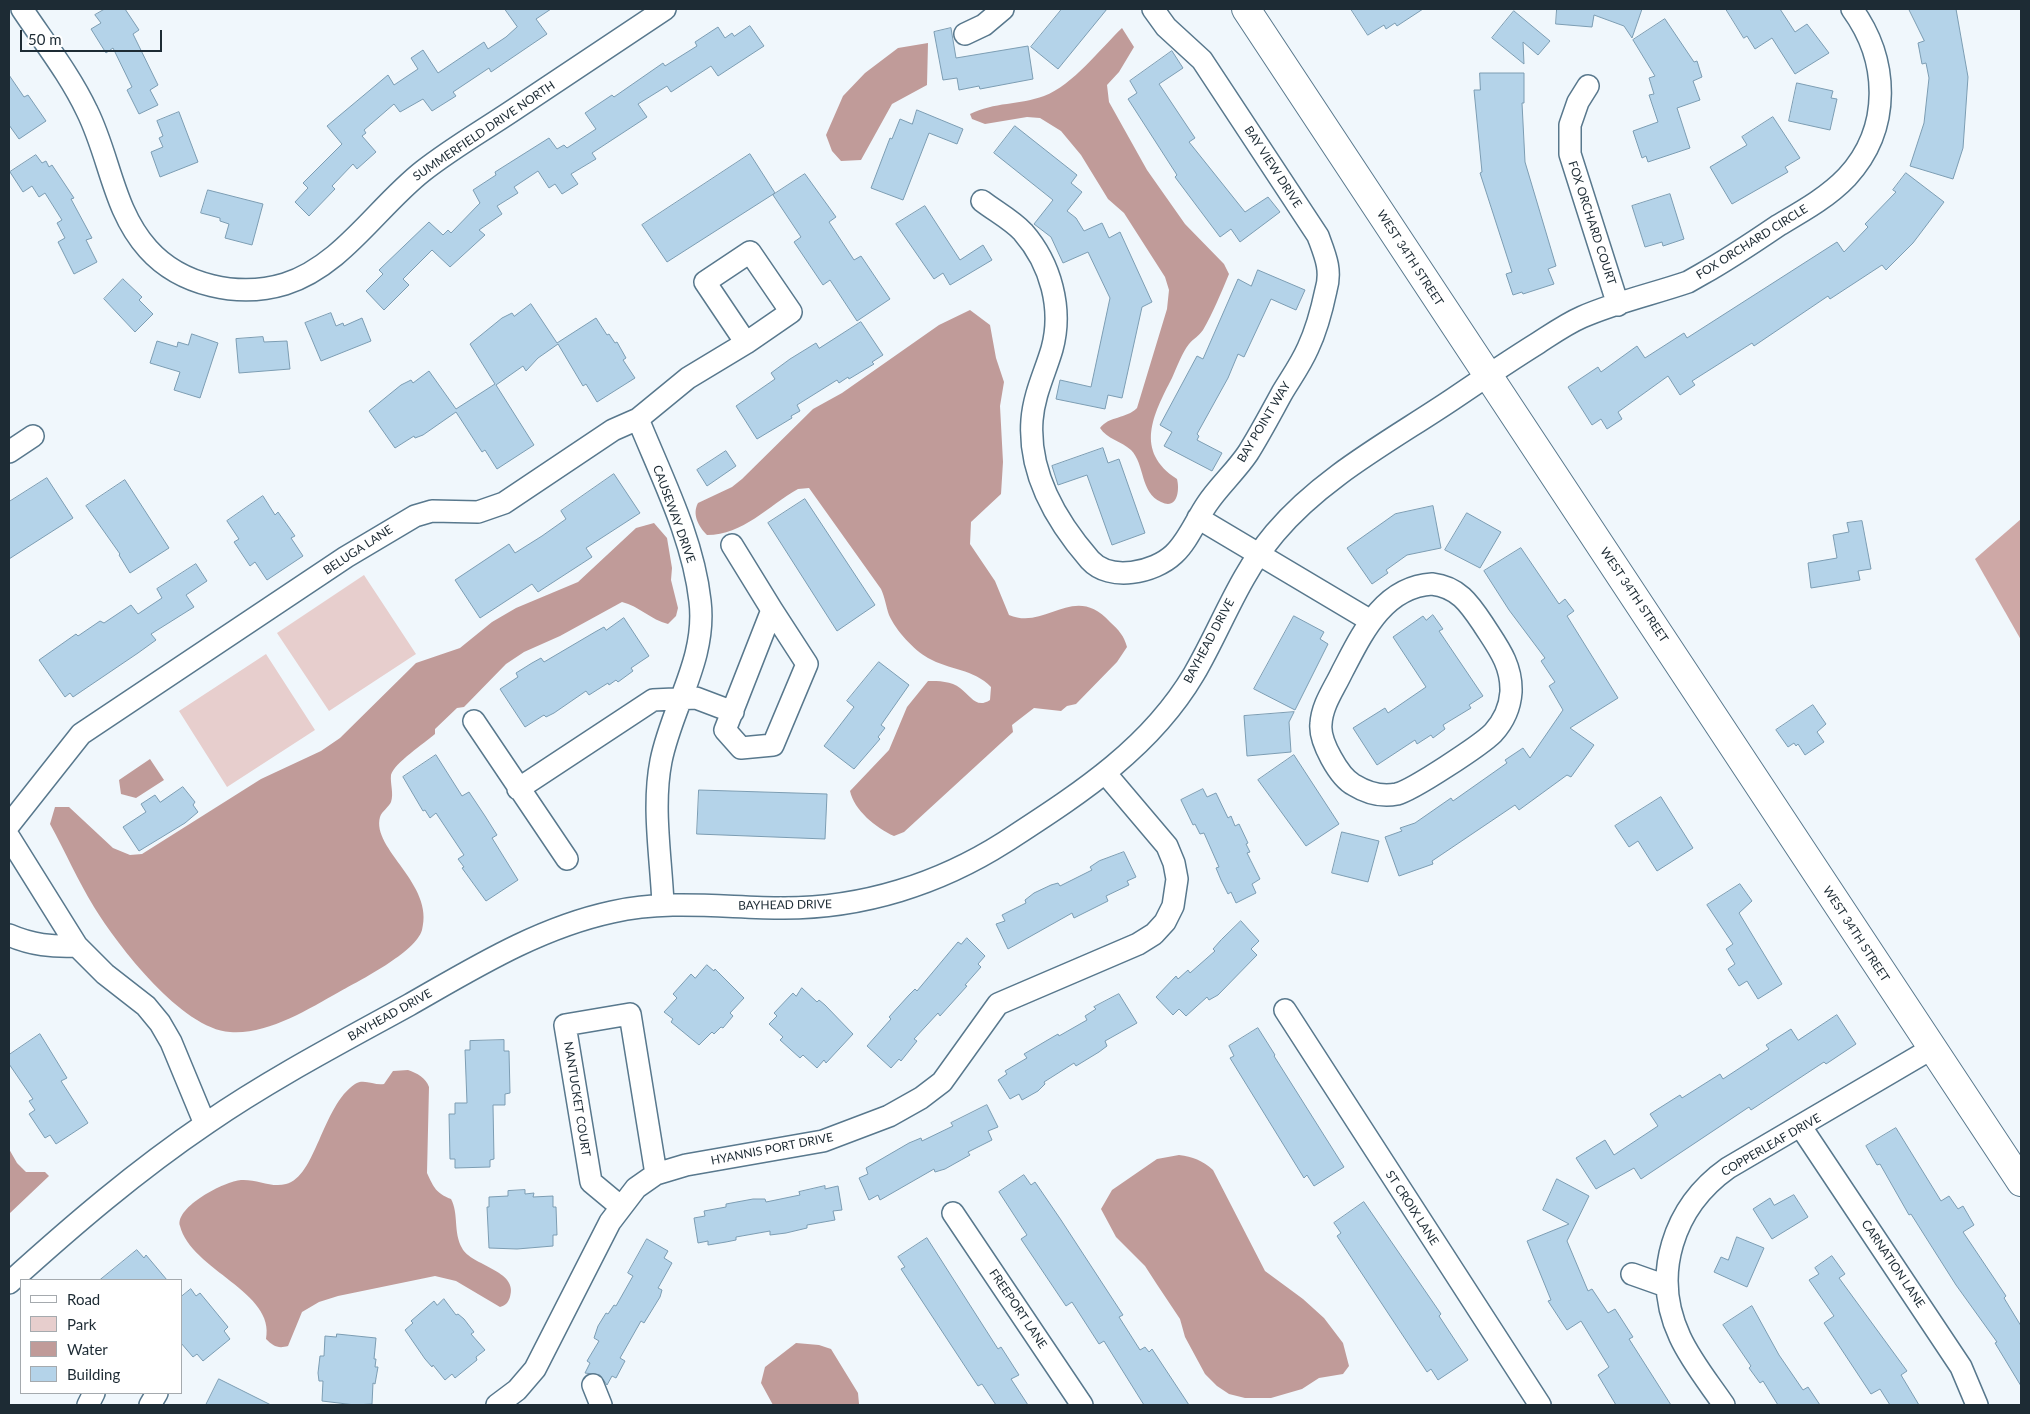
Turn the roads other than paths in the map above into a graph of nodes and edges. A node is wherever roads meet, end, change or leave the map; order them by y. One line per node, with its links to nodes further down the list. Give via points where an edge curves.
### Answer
1 (22, 9): 2 (street, SUMMERFIELD DRIVE NORTH, via 80,97 124,214 138,238 164,263 188,277 213,286 241,290 286,284 318,268 423,172)
2 (665, 9)
3 (1003, 9): 7 (street, via 984,25)
4 (1153, 9): 12 (street, BAY VIEW DRIVE, via 1166,27 1202,60 1324,249 1329,269 1328,284)
5 (1246, 9): 13 (street, WEST 34TH STREET)
6 (1852, 9): 10 (street, FOX ORCHARD CIRCLE, via 1869,35 1875,52 1881,96 1874,131 1853,170 1827,195 1702,274 1677,286)
7 (965, 34)
8 (1588, 86): 10 (street, FOX ORCHARD COURT, via 1570,125 1570,154)
9 (982, 201): 17 (street, BAY POINT WAY, via 1022,231 1043,262 1055,295 1055,331 1038,386 1032,430 1038,475 1048,500 1063,523 1097,565 1114,572 1124,572 1147,569 1169,558)
10 (1618, 305): 13 (street, FOX ORCHARD CIRCLE, via 1569,323)
11 (746, 342): 14 (street, BELUGA LANE, via 688,378)
12 (1308, 348): 17 (street, BAY POINT WAY, via 1248,452)
13 (1488, 375): 19 (street, BAYHEAD DRIVE, via 1322,488 1294,512); 34 (street, WEST 34TH STREET)
14 (638, 419): 22 (street, CAUSEWAY DRIVE, via 690,550 701,603 694,665); 27 (street, BELUGA LANE, via 614,430 495,507 473,512 445,510 423,513 407,519 346,557 81,734)
15 (32, 436): 16 (street)
16 (9, 452)
17 (1198, 518): 19 (street)
18 (732, 545): 20 (street)
19 (1258, 554): 21 (street); 25 (street, BAYHEAD DRIVE, via 1240,581 1179,697 1140,744)
20 (772, 610): 23 (street); 23 (street, via 807,664 773,745 741,748 725,730)
21 (1371, 621): 21 (street, via 1322,712 1322,739 1352,784 1366,792 1398,794 1493,733 1504,718 1510,700 1510,673 1504,656 1473,608 1456,591 1432,584 1416,586 1401,592)
22 (682, 698): 23 (street, via 696,698); 26 (street, via 653,700); 30 (street, CAUSEWAY DRIVE, via 665,744 658,784)
23 (733, 712)
24 (474, 720): 26 (street)
25 (1106, 774): 30 (street, BAYHEAD DRIVE, via 984,854 954,870 897,892 862,900 784,908); 37 (street, HYANNIS PORT DRIVE, via 1167,846 1174,863 1178,880 1173,906 1154,934 1138,944 998,1004 942,1082 889,1116 823,1140 686,1165)
26 (518, 789): 29 (street)
27 (9, 825)
28 (9, 837): 32 (street)
29 (567, 859)
30 (663, 904): 35 (street, BAYHEAD DRIVE, via 594,916 518,944 294,1068)
31 (9, 935): 32 (street, via 36,944)
32 (77, 946): 35 (street, via 105,974 146,1006 160,1023)
33 (1285, 1010): 50 (street, ST CROIX LANE)
34 (1931, 1049): 36 (street, COPPERLEAF DRIVE); 38 (street, WEST 34TH STREET)
35 (205, 1124): 42 (street, BAYHEAD DRIVE, via 107,1197)
36 (1801, 1127): 43 (street, COPPERLEAF DRIVE, via 1728,1168 1698,1194 1673,1237); 52 (street, CARNATION LANE, via 1966,1375)
37 (656, 1174): 39 (street, HYANNIS PORT DRIVE, via 636,1188); 39 (street, NANTUCKET COURT, via 630,1014 564,1025 590,1182)
38 (2021, 1182)
39 (621, 1206): 47 (street, HYANNIS PORT DRIVE, via 535,1369 517,1390)
40 (953, 1213): 49 (street, FREEPORT LANE)
41 (1632, 1274): 43 (street)
42 (9, 1283)
43 (1666, 1286): 51 (street, COPPERLEAF DRIVE, via 1680,1338)
44 (593, 1385): 48 (street)
45 (156, 1394): 46 (street)
46 (150, 1405)
47 (497, 1405)
48 (601, 1405)
49 (1082, 1405)
50 (1540, 1405)
51 (1724, 1405)
52 (1977, 1405)

